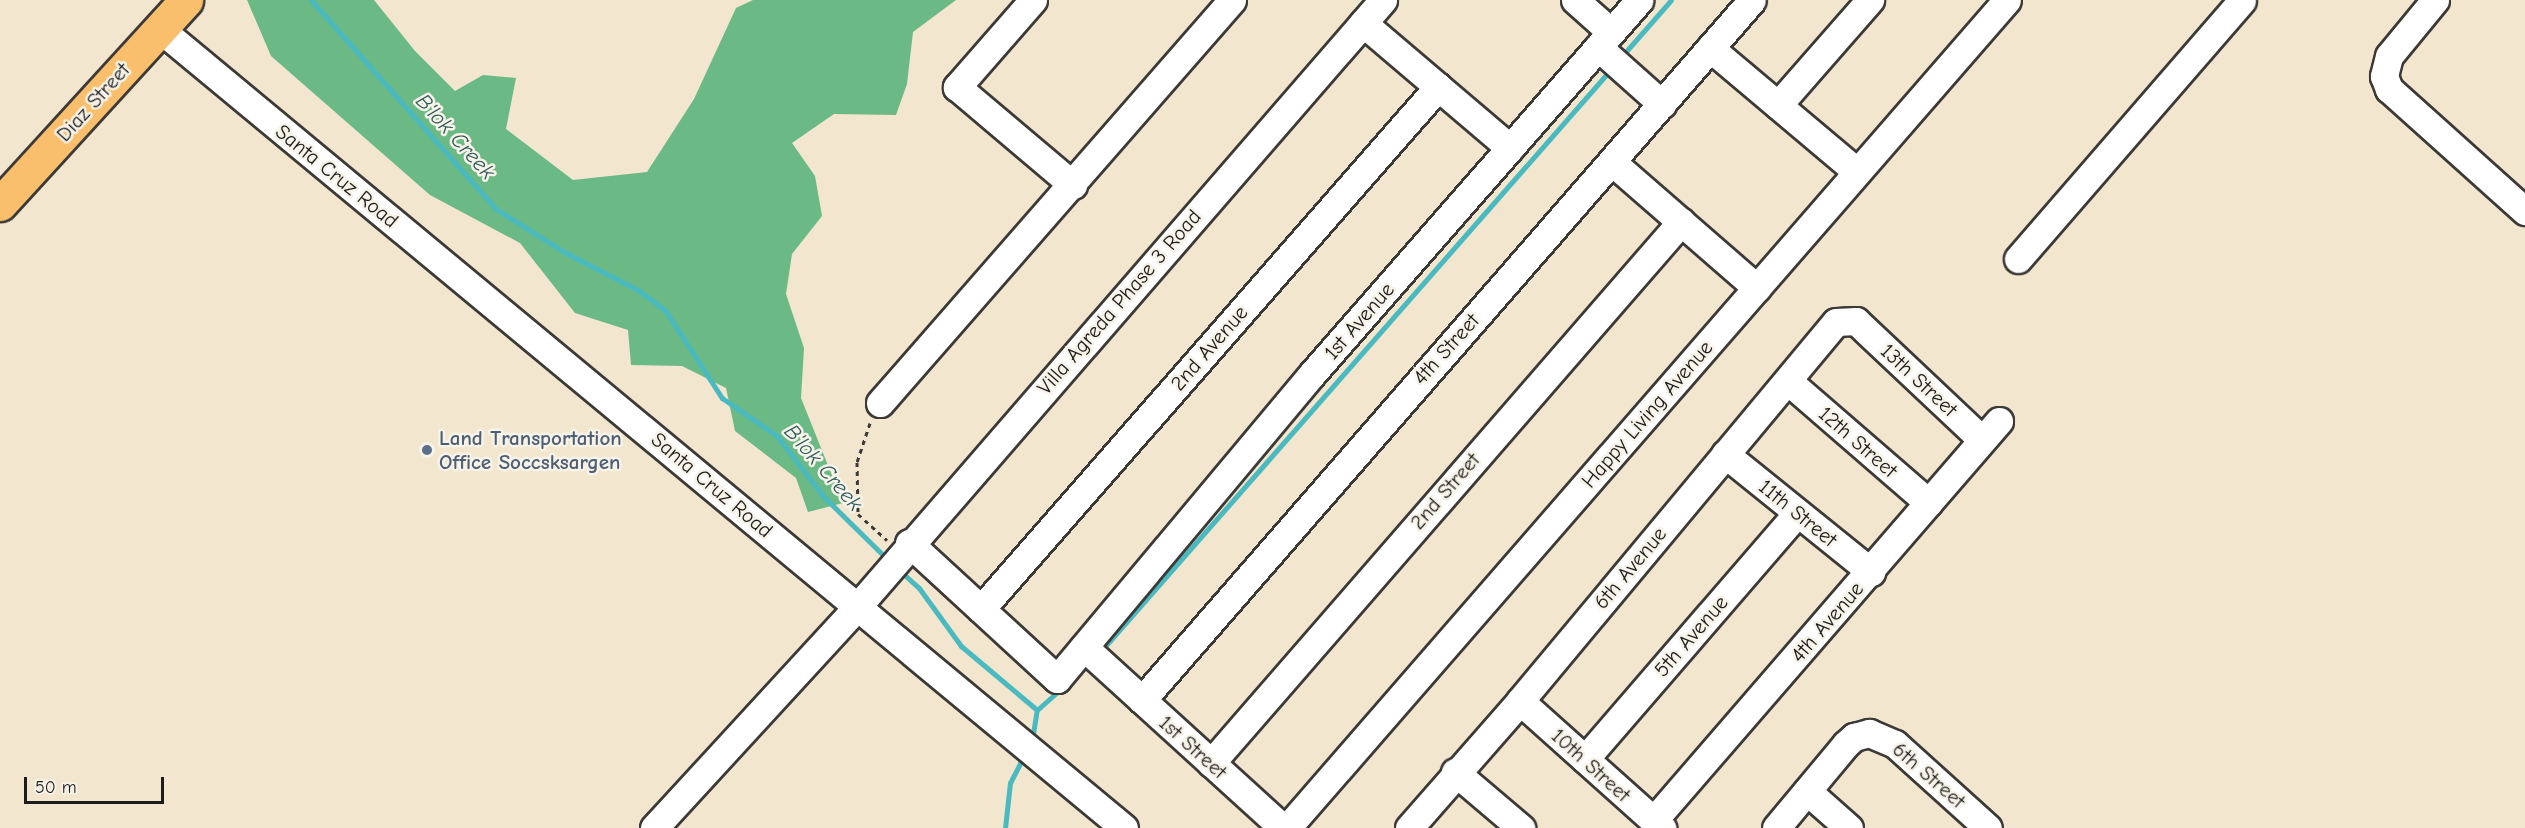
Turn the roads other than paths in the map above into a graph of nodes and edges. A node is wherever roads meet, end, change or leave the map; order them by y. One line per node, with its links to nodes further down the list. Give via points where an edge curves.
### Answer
1 (186, 0): 13 (main road, Diaz Street)
2 (1033, 0): 22 (street, via 957,87)
3 (1232, 0): 22 (street)
4 (1383, 0): 12 (street, Villa Agreda Phase 3 Road)
5 (1575, 0): 15 (street)
6 (1639, 0): 15 (street, 1st Avenue)
7 (1752, 0): 14 (street, 4th Street)
8 (1870, 0): 18 (street)
9 (2007, 0): 21 (street, Happy Living Avenue)
10 (2242, 0): 26 (street)
11 (2435, 0): 24 (street, via 2389,56 2384,76 2390,89)
12 (1363, 23): 16 (street); 35 (street, Villa Agreda Phase 3 Road)
13 (160, 29): 23 (main road, Diaz Street); 37 (street, Santa Cruz Road)
14 (1710, 48): 17 (street, 4th Street); 18 (street)
15 (1611, 51): 17 (street); 19 (street, 1st Avenue)
16 (1438, 87): 19 (street); 38 (street, 2nd Avenue)
17 (1662, 104): 20 (street, 4th Street)
18 (1778, 105): 21 (street)
19 (1510, 148): 39 (street, 1st Avenue, via 1312,374)
20 (1612, 162): 25 (street); 40 (street, 4th Street)
21 (1857, 172): 27 (street, Happy Living Avenue)
22 (1073, 185): 30 (street)
23 (0, 204)
24 (2525, 211)
25 (1682, 222): 27 (street); 43 (street, 2nd Street)
26 (2018, 259)
27 (1756, 288): 49 (street, Happy Living Avenue)
28 (1856, 321): 29 (street, 6th Avenue, via 1842,320 1829,328); 31 (street, 13th Street)
29 (1788, 381): 32 (street, 6th Avenue); 33 (street, 12th Street)
30 (880, 403)
31 (1990, 430): 33 (street, 4th Avenue)
32 (1725, 453): 34 (street, 11th Street); 41 (street, 6th Avenue)
33 (1929, 503): 36 (street, 4th Avenue)
34 (1797, 513): 36 (street, 11th Street); 42 (street, 5th Avenue)
35 (899, 555): 37 (street, Villa Agreda Phase 3 Road); 38 (street)
36 (1871, 572): 46 (street, 4th Avenue)
37 (858, 606): 47 (street, Villa Agreda Phase 3 Road); 48 (street, Santa Cruz Road)
38 (981, 609): 39 (street, 1st Avenue, via 1057,679)
39 (1093, 656): 40 (street, 1st Street)
40 (1142, 700): 43 (street, 1st Street)
41 (1520, 701): 42 (street, 10th Street); 44 (street, 6th Avenue)
42 (1585, 759): 46 (street, 10th Street)
43 (1211, 764): 49 (street, 1st Street)
44 (1455, 772): 50 (street, 6th Avenue); 51 (street)
45 (1806, 791): 52 (street, 6th Street); 53 (street); 54 (street, 6th Street, via 1836,755 1862,734 1885,737)
46 (1658, 824)
47 (654, 828)
48 (1124, 828)
49 (1285, 828)
50 (1409, 828)
51 (1521, 828)
52 (1776, 828)
53 (1849, 828)
54 (1988, 828)

